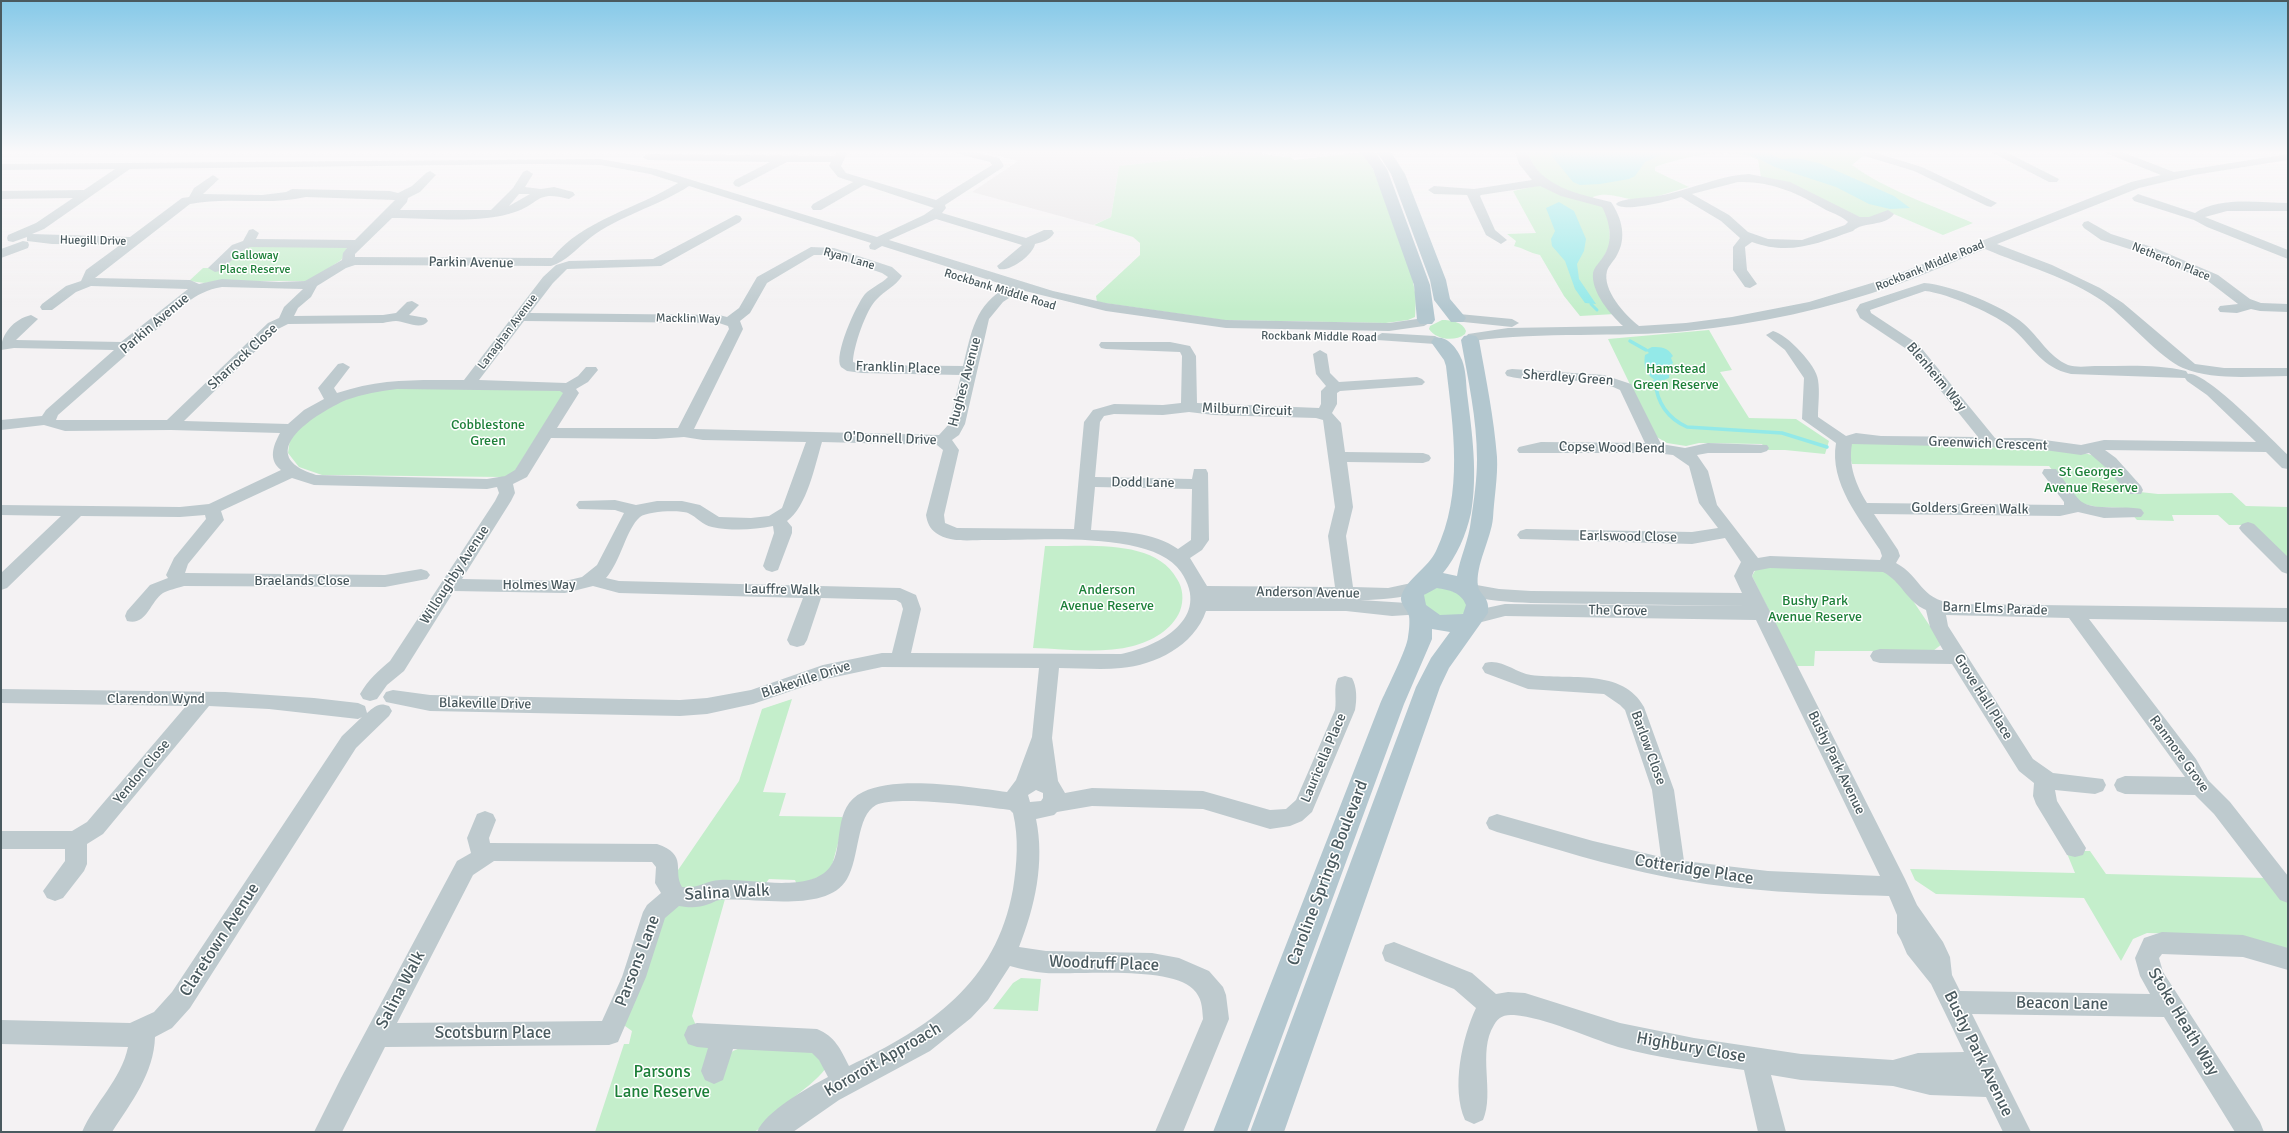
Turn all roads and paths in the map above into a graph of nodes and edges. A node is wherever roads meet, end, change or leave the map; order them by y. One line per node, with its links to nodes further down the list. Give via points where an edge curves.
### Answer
1 (1612, 204): 63 (street, via 1616,242 1600,272 1600,278 1609,301 1625,322)
2 (71, 205): 27 (street)
3 (181, 205): 31 (street)
4 (399, 205): 20 (street)
5 (504, 205): 23 (street)
6 (519, 205): 23 (street)
7 (641, 205): 39 (street, Lanaghan Avenue, via 587,234)
8 (744, 205): 36 (street, Rockbank Middle Road)
9 (926, 205): 19 (street)
10 (943, 205): 19 (street)
11 (1393, 205): 62 (main road, via 1422,285)
12 (1410, 205): 57 (main road, via 1438,280 1442,300)
13 (1477, 205): 30 (street, via 1490,232)
14 (1702, 205): 29 (street)
15 (1825, 205): 25 (street)
16 (2082, 205): 33 (street, Rockbank Middle Road)
17 (2157, 205): 22 (street)
18 (2288, 207): 22 (street, via 2221,208 2201,213)
19 (937, 209): 32 (street); 36 (street, via 911,225 907,232)
20 (388, 214): 23 (street); 35 (street)
21 (1888, 214): 25 (street, via 1872,220)
22 (2198, 217): 37 (street)
23 (493, 218)
24 (736, 219): 39 (street, Parkin Avenue, via 656,263)
25 (1853, 220): 29 (street, via 1854,223 1849,228 1804,244 1781,245)
26 (2088, 225): 49 (street, Netherton Place, via 2106,237 2150,251 2213,278)
27 (40, 226): 34 (street); 34 (street)
28 (1048, 233): 32 (street)
29 (1751, 238): 45 (street, via 1739,247 1740,270)
30 (1501, 240)
31 (133, 241): 34 (street, Huegill Drive, via 52,240); 43 (street, via 87,277)
32 (1026, 242): 40 (street, via 1029,243 1028,248)
33 (1989, 242): 63 (street, Rockbank Middle Road, via 1890,282 1811,306 1732,321); 75 (street, via 2010,254 2097,291 2119,306)
34 (13, 244)
35 (358, 244): 38 (street, via 349,253); 41 (street, via 251,238)
36 (880, 244): 47 (street, Rockbank Middle Road); 47 (street, Rockbank Middle Road)
37 (2288, 255)
38 (348, 262): 39 (street, Parkin Avenue); 44 (street, Parkin Avenue, via 337,266)
39 (560, 264): 56 (street, Lanaghan Avenue)
40 (1004, 266)
41 (215, 268)
42 (887, 270): 61 (street, Ryan Lane, via 829,251 811,251 762,280 745,310); 74 (street, Franklin Place, via 895,276 891,282 871,296 865,305 846,364 852,368 862,369)
43 (89, 282): 46 (street, via 183,284); 51 (street, via 71,289)
44 (311, 284): 46 (street, Parkin Avenue, via 220,284); 59 (street, via 308,293 288,312)
45 (1750, 284)
46 (198, 289): 70 (street, Parkin Avenue)
47 (1014, 291): 48 (street, Rockbank Middle Road); 54 (street, Rockbank Middle Road); 74 (street, Hughes Avenue, via 982,319)
48 (1076, 301): 54 (street, via 1076,308); 62 (street, Rockbank Middle Road, via 1226,324 1389,327)
49 (2250, 304): 52 (street, Netherton Place); 53 (street, Netherton Place, via 2237,309)
50 (412, 305): 55 (street)
51 (47, 307)
52 (2288, 308)
53 (2226, 309)
54 (1085, 314): 67 (street, Rockbank Middle Road, via 1141,325 1204,333)
55 (400, 316): 59 (street, Sharrock Close, via 383,319); 60 (street, Sharrock Close, via 408,320)
56 (520, 317): 61 (street, Macklin Way); 79 (street, Lanaghan Avenue)
57 (1458, 318): 62 (main road, via 1443,316); 64 (street, Rockbank Middle Road); 66 (main road, via 1474,329)
58 (31, 319): 69 (street, via 11,334)
59 (286, 320): 87 (street, Sharrock Close, via 273,326)
60 (421, 321)
61 (731, 321): 89 (street, Macklin Way, via 735,323 736,329)
62 (1425, 321): 67 (main road, via 1422,330 1424,334)
63 (1637, 331): 64 (street, Rockbank Middle Road)
64 (1602, 332): 66 (street, Rockbank Middle Road, via 1508,332)
65 (1773, 335): 93 (street, via 1790,347 1811,378 1810,419)
66 (1471, 338): 67 (main road, via 1453,343); 132 (main road, via 1475,377 1483,412 1487,459 1482,520 1479,538 1470,561)
67 (1437, 341): 136 (main road, via 1453,359 1455,366 1463,431 1463,478 1453,539)
68 (1106, 344): 83 (street, via 1170,346 1185,349 1189,356)
69 (3, 346): 70 (street)
70 (125, 346): 85 (street, Parkin Avenue, via 51,413)
71 (1320, 354): 80 (street, via 1323,374)
72 (343, 368): 82 (street, via 326,388 327,393)
73 (591, 370): 81 (street, via 583,380)
74 (969, 371): 92 (street, Hughes Avenue, via 955,429)
75 (2189, 371): 76 (street, Blenheim Way); 94 (street, Blenheim Way, via 2071,370 2046,358 2018,326 1938,288 1924,286 1865,307 1865,315 1913,347); 95 (street)
76 (2288, 372)
77 (1512, 373): 96 (street, Sherdley Green, via 1537,378 1607,379 1619,382 1626,387)
78 (1417, 382): 80 (street, via 1397,385)
79 (469, 384): 81 (street); 82 (street, via 397,384 367,389)
80 (1334, 386): 84 (street, via 1329,391 1329,404)
81 (568, 388): 90 (street, via 570,396)
82 (335, 400): 88 (street, via 312,412)
83 (1189, 407): 84 (street, Milburn Circuit); 106 (street, Milburn Circuit, via 1163,410 1114,409 1098,413 1092,422)
84 (1323, 414): 101 (street, via 1333,423)
85 (48, 420): 86 (street); 87 (street, via 53,424 65,426)
86 (1, 425)
87 (171, 425): 88 (street)
88 (291, 429): 104 (street, via 284,439 280,455 282,462)
89 (684, 432): 90 (street, O'Donnell Drive); 91 (street, O'Donnell Drive, via 703,435)
90 (547, 433): 107 (street, via 521,473)
91 (816, 437): 92 (street, O'Donnell Drive); 117 (street, via 789,510)
92 (943, 440): 121 (street, O'Donnell Drive, via 951,450 935,515 939,528 957,534)
93 (1844, 441): 94 (street, Greenwich Crescent, via 1856,438 1881,441); 111 (street, via 1843,462 1847,482)
94 (1991, 443): 98 (street, Greenwich Crescent, via 2043,444 2081,450)
95 (2270, 447): 98 (street, Greenwich Crescent, via 2104,445); 103 (street)
96 (1655, 448): 99 (street, Copse Wood Bend, via 1541,447); 100 (street, Copse Wood Bend, via 1673,449)
97 (1761, 448): 100 (street, via 1708,448)
98 (2092, 448): 108 (street, via 2110,462)
99 (1525, 450)
100 (1686, 454): 119 (street, via 1700,471 1706,502)
101 (1338, 456): 102 (street); 135 (street, via 1344,503 1337,536)
102 (1423, 458)
103 (2288, 464)
104 (291, 472): 107 (street, via 314,480); 112 (street)
105 (2050, 473): 110 (street, via 2071,497)
106 (1087, 482): 121 (street, Milburn Circuit); 122 (street, Dodd Lane, via 1200,478 1200,540 1192,550)
107 (504, 483): 131 (street, Willoughby Avenue, via 506,496)
108 (2135, 490)
109 (585, 505): 114 (street, via 615,505)
110 (2074, 505): 111 (street, Golders Green Walk, via 2060,511); 116 (street, via 2104,513)
111 (1863, 508): 125 (street, via 1889,550 1891,556)
112 (212, 509): 115 (street, via 180,512); 128 (street, via 215,520 180,562 176,575)
113 (1, 510): 115 (street)
114 (637, 511): 117 (street, via 652,507 683,507 695,509 706,519 719,522 764,523); 129 (street, Holmes Way, via 629,519 603,570)
115 (75, 512): 130 (street)
116 (2135, 513)
117 (777, 520): 124 (street, via 783,533)
118 (2248, 528): 126 (street)
119 (1730, 532): 120 (street, Earlswood Close, via 1692,538); 123 (street, via 1741,552)
120 (1526, 535)
121 (1082, 536): 122 (street, O'Donnell Drive, via 1114,536 1143,541 1165,549)
122 (1178, 558): 134 (street, O'Donnell Drive, via 1194,576)
123 (1753, 564): 125 (street, via 1773,562); 138 (street, via 1747,566 1743,576)
124 (772, 566)
125 (1886, 566): 137 (street, Barn Elms Parade, via 1901,575 1923,601)
126 (2288, 568)
127 (420, 575): 128 (street, Braelands Close, via 385,581)
128 (183, 580): 141 (street, Braelands Close, via 156,589)
129 (594, 580): 131 (street, Holmes Way, via 583,585 565,587); 133 (street, Lauffre Walk, via 619,587)
130 (1, 584)
131 (448, 585): 152 (street, Willoughby Avenue)
132 (1469, 589): 136 (main road, via 1448,580 1432,580); 138 (street, The Grove, via 1499,595 1531,597); 142 (main road, via 1479,604 1478,611)
133 (814, 592): 143 (street); 146 (street, Lauffre Walk, via 885,592 905,596 912,609)
134 (1199, 598): 135 (street, Anderson Avenue); 147 (street, Blakeville Drive, via 1188,627 1178,638 1152,654 1116,661)
135 (1346, 599): 136 (street, Anderson Avenue, via 1392,610)
136 (1418, 599): 142 (main road, via 1439,623 1451,625); 193 (main road, Caroline Springs Boulevard, via 1420,639 1392,704)
137 (1934, 606): 139 (street, Barn Elms Parade, via 1954,610); 145 (street, Grove Hall Place, via 1939,627)
138 (1759, 607): 142 (street, The Grove, via 1505,610); 168 (street, Bushy Park Avenue)
139 (2074, 612): 140 (street, Barn Elms Parade); 157 (street, Ranmore Grove, via 2189,765)
140 (2288, 615)
141 (134, 616)
142 (1472, 619): 194 (main road, Caroline Springs Boulevard, via 1446,653 1428,687)
143 (797, 640)
144 (1880, 656): 145 (street)
145 (1958, 657): 154 (street, Grove Hall Place, via 2026,766)
146 (900, 659): 147 (street, Blakeville Drive); 152 (street, Blakeville Drive, via 843,667 753,697 707,706 653,708)
147 (1050, 661): 153 (street)
148 (1492, 668): 167 (street, Barlow Close, via 1528,682 1606,687 1626,697 1634,707 1663,790)
149 (1345, 683): 159 (street, Lauricella Place, via 1345,710 1304,806 1290,819 1273,821 1217,802 1203,800)
150 (1, 696): 151 (street, Clarendon Wynd)
151 (204, 699): 152 (street, Clarendon Wynd); 163 (street, Yendon Close, via 95,828)
152 (375, 703): 178 (street, Claretown Avenue, via 181,1000 164,1020)
153 (1042, 737): 158 (street); 159 (street)
154 (2045, 779): 155 (street, Grove Hall Place, via 2063,784); 165 (street, via 2044,796 2047,804)
155 (2095, 785)
156 (2125, 785): 157 (street)
157 (2200, 786): 170 (street, Ranmore Grove, via 2222,808)
158 (1021, 796): 159 (street, via 1037,781); 159 (street, via 1034,812); 164 (street, Kororoit Approach); 171 (street, Salina Walk, via 890,794 870,798 854,814 838,873 831,882 822,887 799,891 717,890 696,898)
159 (1050, 797): 164 (street, Kororoit Approach)
160 (485, 820): 166 (street, via 478,838)
161 (1497, 823): 167 (street, Cotteridge Place, via 1598,852)
162 (1, 840): 163 (street)
163 (76, 840): 169 (street, via 76,864)
164 (1030, 843): 173 (street, Kororoit Approach, via 1023,900 1018,921)
165 (2075, 848)
166 (483, 857): 171 (street, Salina Walk, via 491,852 657,853 668,864 667,883); 181 (street, Salina Walk, via 465,868)
167 (1674, 869): 168 (street, Cotteridge Place, via 1781,882)
168 (1897, 886): 175 (street, Bushy Park Avenue, via 1909,913 1909,933 1940,976)
169 (55, 891)
170 (2288, 893)
171 (675, 896): 180 (street, Parsons Lane, via 655,912 634,977)
172 (1394, 953): 177 (street, via 1463,981)
173 (1004, 954): 187 (street, Kororoit Approach, via 989,981 949,1022 922,1042); 192 (street, Woodruff Place, via 1046,962 1155,964 1186,972 1205,982 1213,990 1216,999 1216,1019)
174 (2288, 959): 176 (street, Stoke Heath Way, via 2243,946 2162,943 2153,946 2147,958 2148,966)
175 (1952, 1002): 176 (street, Beacon Lane); 186 (street, Bushy Park Avenue)
176 (2171, 1006): 197 (street, Stoke Heath Way)
177 (1493, 1007): 184 (street, Highbury Close, via 1513,1003 1525,1005 1620,1035); 188 (street, via 1481,1023 1473,1062)
178 (142, 1031): 179 (street, via 122,1036); 190 (street, via 142,1052 136,1067)
179 (1, 1032)
180 (609, 1033): 181 (street, Scotsburn Place)
181 (377, 1035): 191 (street, Salina Walk)
182 (698, 1035): 183 (street)
183 (724, 1036): 185 (street); 187 (street, via 817,1042 828,1051)
184 (1754, 1060): 186 (street, Highbury Close, via 1801,1067 1893,1073 1930,1082); 195 (street)
185 (714, 1071)
186 (1988, 1074): 196 (street, Bushy Park Avenue)
187 (844, 1083): 189 (street, Kororoit Approach, via 817,1098)
188 (1474, 1111)
189 (782, 1128)
190 (96, 1132)
191 (328, 1132)
192 (1169, 1132)
193 (1230, 1132)
194 (1267, 1132)
195 (1772, 1132)
196 (2017, 1132)
197 (2250, 1132)

